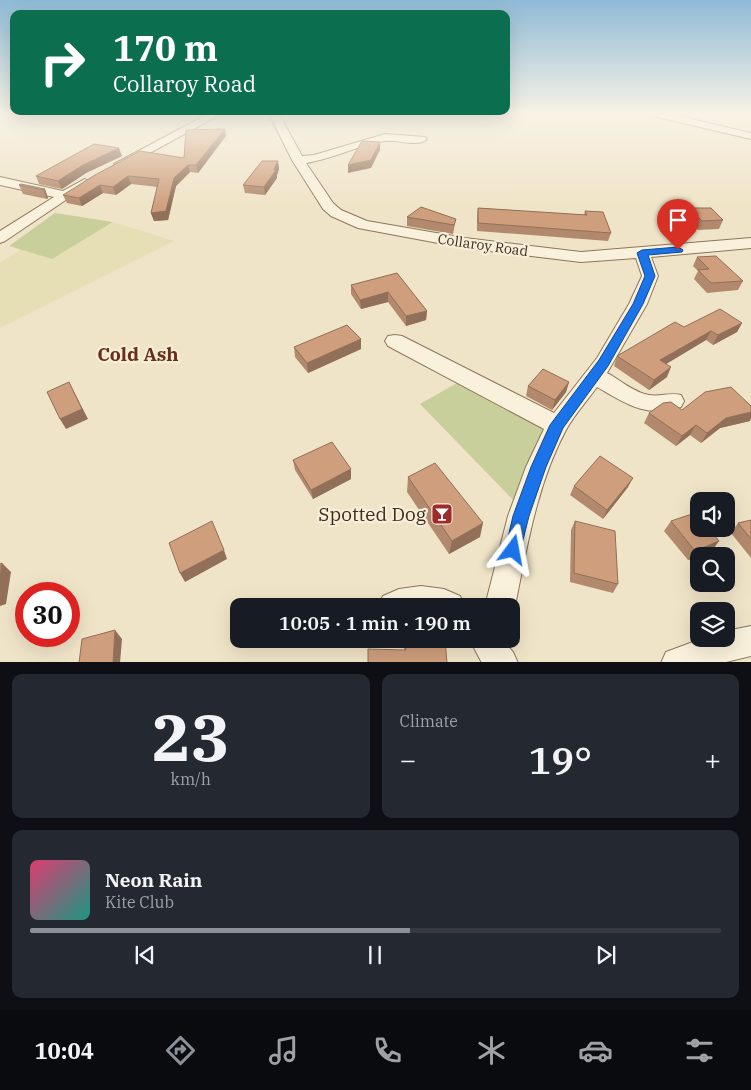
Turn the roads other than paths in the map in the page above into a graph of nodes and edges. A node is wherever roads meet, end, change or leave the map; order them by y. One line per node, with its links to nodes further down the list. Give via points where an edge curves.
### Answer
1 (156, 145): 6 (street)
2 (290, 145): 4 (street, Collaroy Road)
3 (359, 145): 4 (street)
4 (298, 160): 9 (street, Collaroy Road, via 328,206 363,225 465,244 556,255)
5 (0, 181): 6 (street)
6 (65, 196): 7 (street)
7 (0, 238)
8 (751, 244): 9 (street, Collaroy Road)
9 (642, 253): 11 (street, via 650,276 638,304)
10 (395, 340): 13 (street)
11 (594, 375): 12 (street, via 638,400 651,404); 13 (street)
12 (673, 401)
13 (557, 425): 14 (street, via 521,516)
14 (502, 598)
15 (751, 641): 18 (street)
16 (490, 648): 17 (street)
17 (502, 662)
18 (678, 662)

